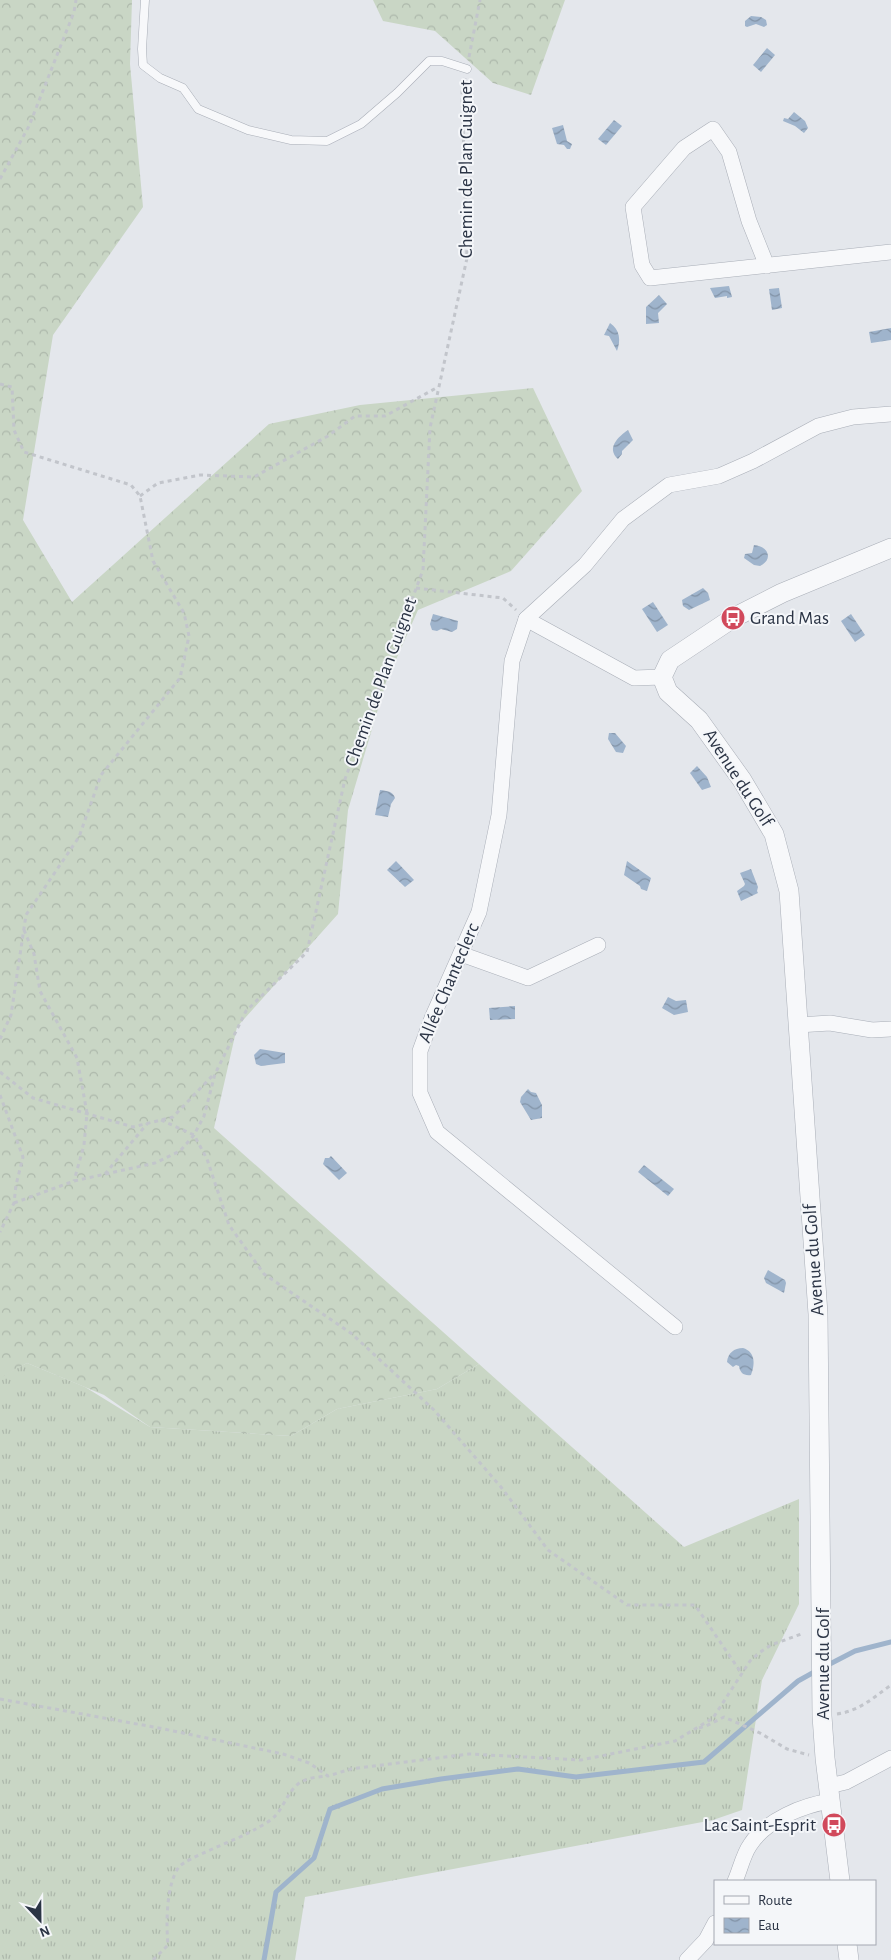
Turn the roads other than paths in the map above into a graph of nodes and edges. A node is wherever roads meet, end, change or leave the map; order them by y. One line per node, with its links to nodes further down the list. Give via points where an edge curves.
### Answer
1 (145, 0): 2 (lane, via 143,65 160,78 183,88 198,108 248,130 291,140 327,140 361,124 428,61 442,60)
2 (467, 69)
3 (891, 252): 4 (street)
4 (767, 266): 4 (street, via 650,278 642,265 633,207 684,148 713,129 729,152)
5 (891, 414): 7 (street, via 853,417 818,426 719,476 669,485 623,519 585,565)
6 (891, 548): 8 (street, via 782,593 733,618 670,660)
7 (526, 619): 8 (street, via 634,678); 10 (street, Allée Chanteclerc, via 512,661 499,815 479,912)
8 (662, 677): 11 (street, Avenue du Golf, via 668,692 698,720 742,780 774,834 789,891)
9 (598, 945): 10 (street, via 528,978)
10 (461, 954): 13 (street, Allée Chanteclerc, via 420,1051 420,1093 437,1132)
11 (798, 1025): 12 (street, via 830,1023 872,1030); 15 (street, Avenue du Golf, via 818,1314 822,1716)
12 (891, 1029)
13 (675, 1327)
14 (891, 1758): 15 (street)
15 (830, 1793): 16 (street, via 782,1817 762,1832 750,1845); 17 (street, Avenue du Golf)
16 (735, 1880)
17 (840, 1880)
18 (714, 1925): 20 (street, via 706,1940)
19 (847, 1945): 21 (street)
20 (687, 1960)
21 (849, 1960)

